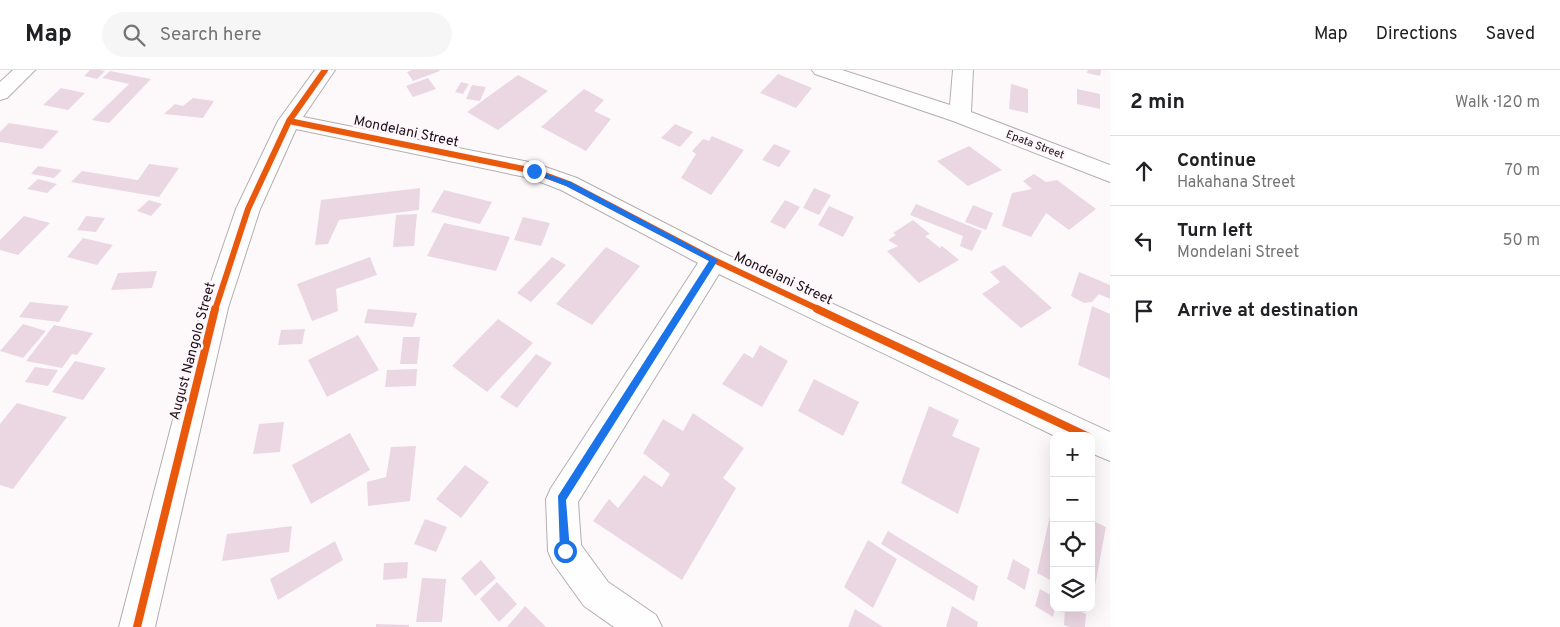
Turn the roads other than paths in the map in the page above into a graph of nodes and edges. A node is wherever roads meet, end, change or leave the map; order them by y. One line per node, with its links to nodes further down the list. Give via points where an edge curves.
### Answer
1 (25, 70): 5 (street)
2 (325, 70): 7 (street, August Nangolo Street)
3 (822, 70): 6 (street, Epata Street)
4 (963, 70): 6 (street)
5 (0, 93)
6 (960, 116): 8 (street, Epata Street)
7 (289, 121): 9 (street, Mondelani Street, via 534,171 569,184); 13 (street, August Nangolo Street, via 248,209 215,308)
8 (1110, 174)
9 (714, 260): 10 (street, Mondelani Street); 14 (street, via 562,500 565,551 596,594)
10 (1079, 432)
11 (1095, 440): 12 (street)
12 (1110, 447)
13 (137, 627)
14 (644, 627)

